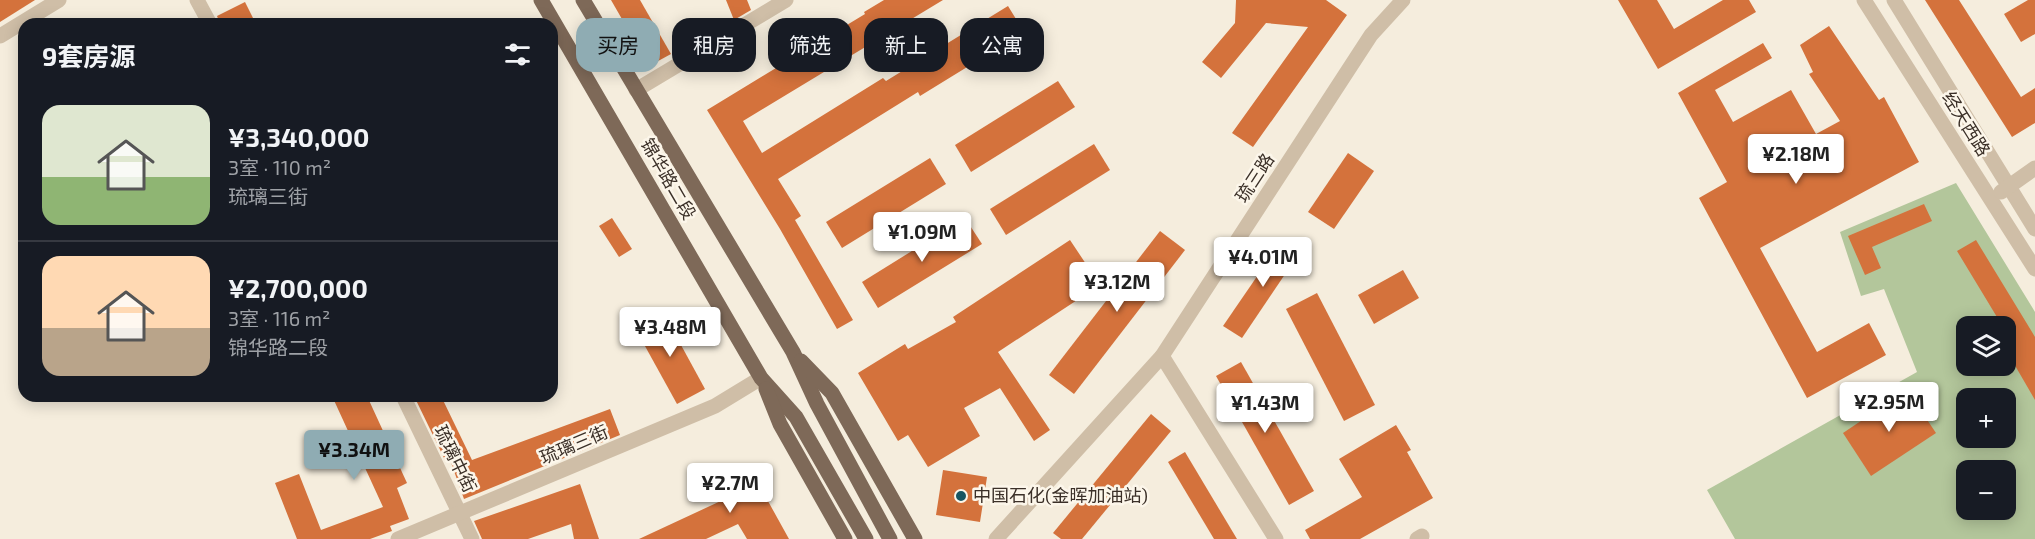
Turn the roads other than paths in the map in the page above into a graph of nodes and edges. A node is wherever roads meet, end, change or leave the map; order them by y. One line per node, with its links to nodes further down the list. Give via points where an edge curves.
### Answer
1 (59, 0): 9 (street)
2 (197, 0): 10 (street)
3 (541, 0): 11 (main road, 锦华路二段)
4 (583, 0): 15 (main road, 锦华路二段)
5 (786, 0): 15 (street)
6 (1403, 0): 22 (street, 琉三路, via 1371,35)
7 (1864, 0): 18 (street, 经天西路)
8 (1894, 0): 17 (street, 经天西路)
9 (30, 18)
10 (207, 18)
11 (551, 18)
12 (18, 25): 14 (street)
13 (558, 29): 23 (main road, 锦华路二段)
14 (0, 36)
15 (636, 90): 21 (main road, 锦华路二段)
16 (2035, 168): 17 (street)
17 (2007, 187): 18 (street); 19 (street, 经天西路)
18 (1990, 200): 20 (street, 经天西路)
19 (2035, 229)
20 (2035, 269)
21 (793, 352): 30 (main road, 锦华路二段); 31 (main road, 锦华路二段, via 831,393)
22 (1162, 356): 32 (street, 琉三路); 33 (street)
23 (761, 378): 25 (street, 琉璃三街, via 715,406); 28 (main road, 锦华路二段, via 780,424); 29 (main road, 锦华路二段, via 796,417)
24 (406, 402): 25 (street, 琉璃中街)
25 (461, 514): 26 (street, 琉璃三街); 27 (street, 琉璃中街)
26 (398, 539)
27 (472, 539)
28 (845, 539)
29 (866, 539)
30 (890, 539)
31 (915, 539)
32 (996, 539)
33 (1276, 539)

